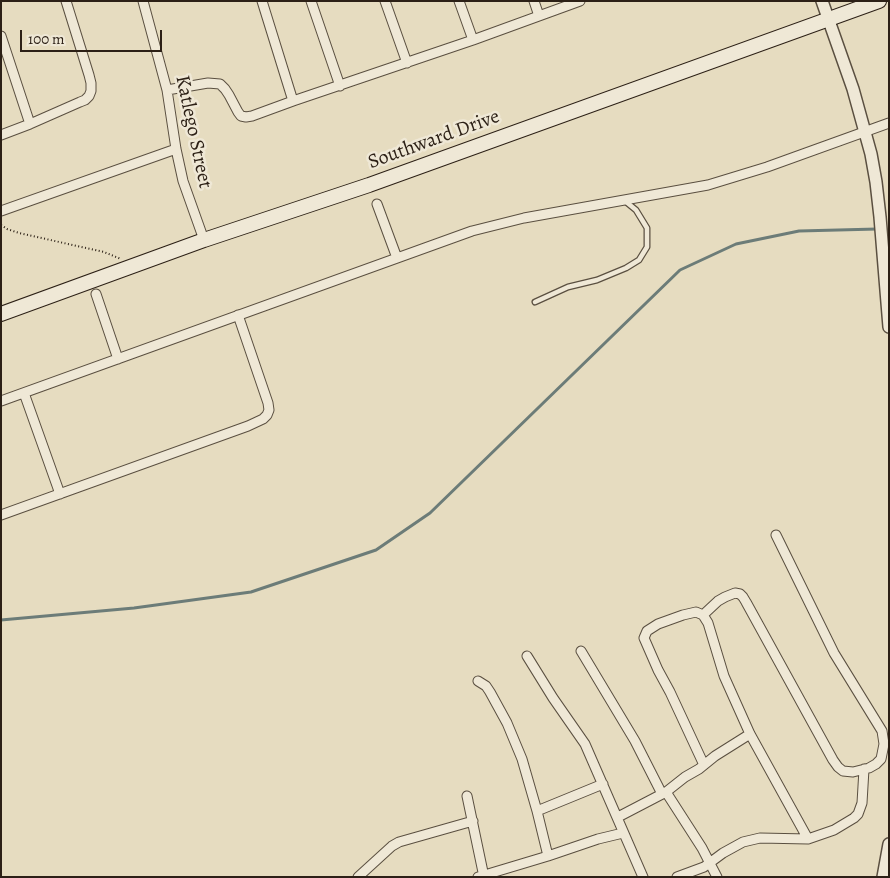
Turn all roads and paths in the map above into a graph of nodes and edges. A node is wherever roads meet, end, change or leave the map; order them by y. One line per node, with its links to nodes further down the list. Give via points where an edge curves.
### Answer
1 (66, 1): 20 (street, via 91,91 85,100)
2 (143, 1): 17 (street, Katlego Street)
3 (262, 1): 18 (street)
4 (310, 1): 16 (street)
5 (385, 1): 15 (street)
6 (459, 1): 14 (street)
7 (534, 1): 11 (street)
8 (580, 1): 11 (street)
9 (822, 1): 12 (street)
10 (879, 1): 12 (main road, Southward Drive)
11 (540, 16): 14 (street)
12 (828, 20): 21 (street); 28 (main road, Southward Drive, via 369,185)
13 (1, 36): 20 (street)
14 (473, 40): 15 (street)
15 (407, 63): 16 (street)
16 (340, 86): 18 (street)
17 (167, 90): 18 (street, via 220,84 241,116 246,117); 23 (street, Katlego Street)
18 (293, 101)
19 (889, 123): 21 (street)
20 (30, 124): 22 (street)
21 (866, 131): 24 (street, via 708,185); 33 (street, via 874,166)
22 (1, 134)
23 (176, 149): 26 (street); 28 (street, Katlego Street, via 182,181)
24 (624, 200): 29 (street, via 481,228); 32 (lane, via 636,210 646,228 648,247 639,260 597,280)
25 (377, 204): 29 (street)
26 (1, 211)
27 (1, 225): 30 (path, via 19,233 104,252 122,259)
28 (204, 240): 30 (main road, Southward Drive)
29 (397, 258): 35 (street)
30 (128, 268): 34 (main road, Southward Drive)
31 (96, 294): 37 (street)
32 (535, 302)
33 (888, 307): 36 (street)
34 (1, 314)
35 (238, 315): 37 (street); 40 (street, via 268,403 267,415 248,426)
36 (889, 327)
37 (118, 359): 38 (street)
38 (24, 393): 39 (street); 40 (street)
39 (1, 401)
40 (60, 494): 41 (street)
41 (1, 515)
42 (776, 535): 49 (street, via 834,653 882,731 884,744 880,759)
43 (704, 615): 47 (street, via 724,676); 48 (street, via 698,612 671,619 647,631 644,638); 49 (street, via 730,594 740,594 833,760 843,771)
44 (581, 651): 51 (street)
45 (527, 656): 50 (street, via 586,744)
46 (478, 681): 53 (street, via 486,686 507,723 522,759)
47 (750, 734): 48 (street); 57 (street)
48 (704, 765): 51 (street)
49 (864, 769): 57 (street, via 862,803 858,814 834,830)
50 (602, 784): 53 (street); 54 (street)
51 (664, 793): 54 (street); 60 (street)
52 (467, 796): 55 (street)
53 (537, 811): 59 (street)
54 (618, 817): 56 (street)
55 (472, 821): 61 (street); 62 (street, via 399,842)
56 (623, 832): 59 (street); 63 (street)
57 (808, 839): 60 (street, via 760,838 743,842)
58 (888, 851): 66 (street)
59 (548, 856): 61 (street)
60 (710, 863): 64 (street); 65 (street)
61 (482, 876)
62 (358, 877)
63 (643, 877)
64 (677, 877)
65 (717, 877)
66 (883, 877)

